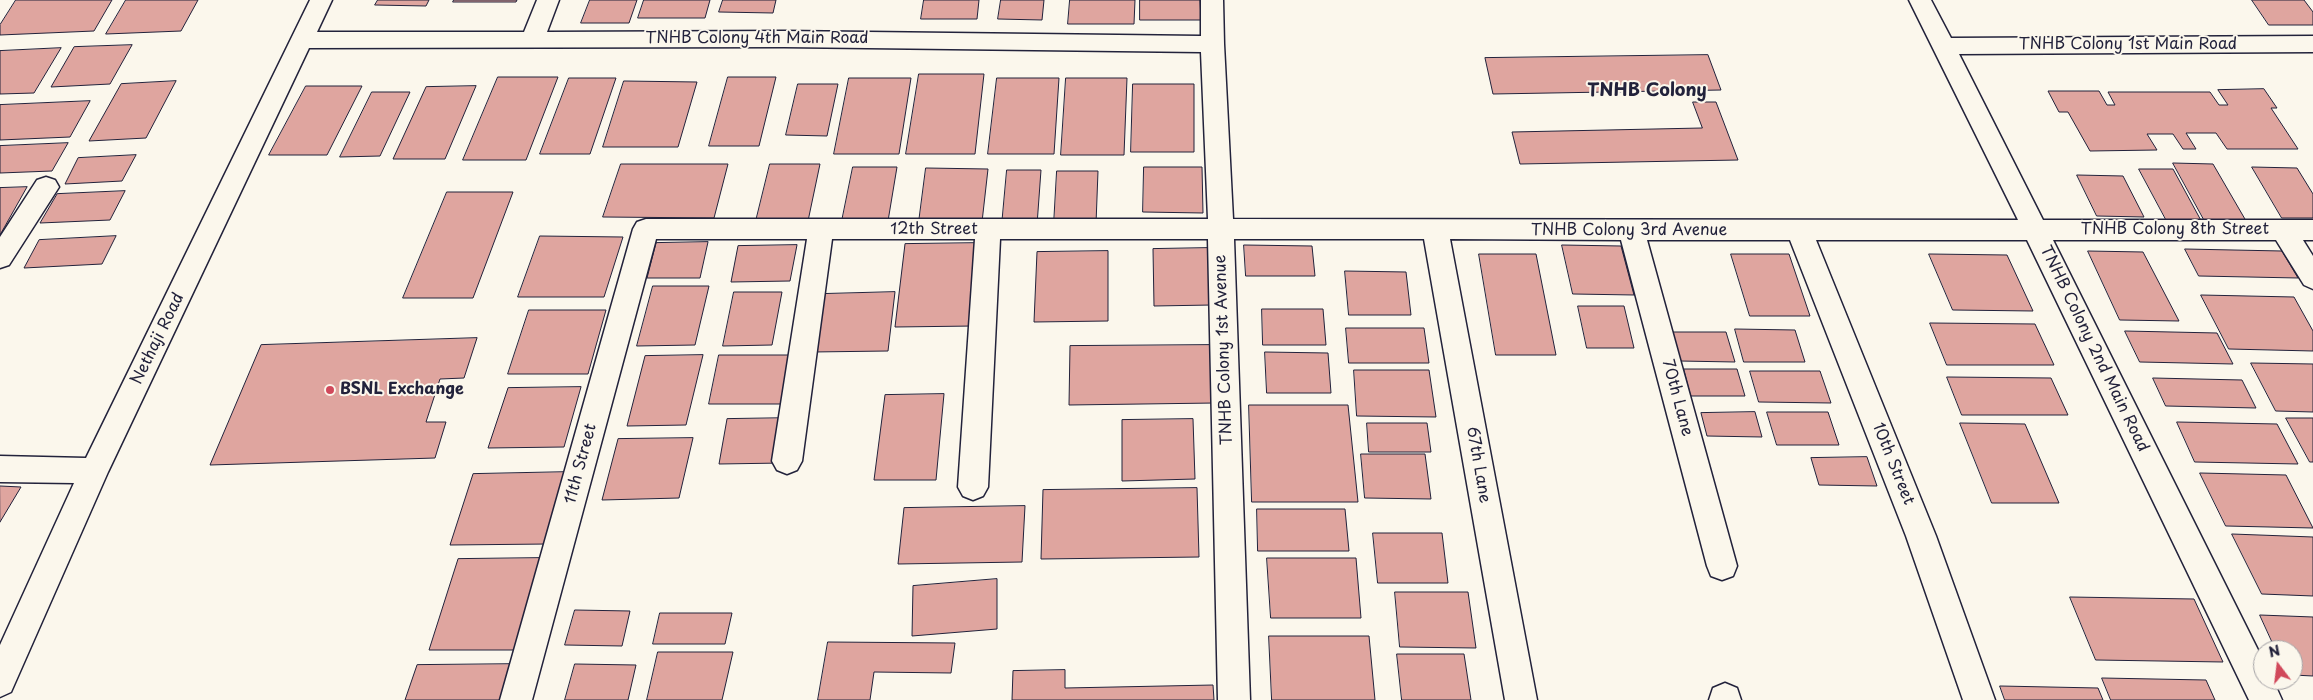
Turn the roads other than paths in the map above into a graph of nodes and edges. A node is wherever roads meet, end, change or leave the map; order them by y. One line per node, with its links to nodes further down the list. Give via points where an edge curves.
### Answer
1 (321, 0): 6 (street, Nethaji Road)
2 (548, 0): 5 (street)
3 (1212, 0): 7 (street, TNHB Colony 1st Avenue)
4 (1920, 0): 9 (street, TNHB Colony 2nd Main Road)
5 (533, 38): 6 (street, TNHB Colony 4th Main Road); 7 (street, TNHB Colony 4th Main Road)
6 (301, 40): 25 (street, Nethaji Road)
7 (1212, 44): 19 (street, TNHB Colony 1st Avenue)
8 (2313, 44): 9 (street, TNHB Colony 1st Main Road)
9 (1943, 46): 16 (street, TNHB Colony 2nd Main Road)
10 (46, 187): 21 (street)
11 (646, 229): 12 (street, 12th Street); 29 (street, 11th Street)
12 (821, 229): 13 (street, 12th Street); 23 (street)
13 (988, 230): 19 (street, 12th Street); 26 (street)
14 (1435, 230): 15 (street, TNHB Colony 3rd Avenue); 19 (street, TNHB Colony 3rd Avenue); 31 (street, 67th Lane)
15 (1632, 230): 20 (street, TNHB Colony 3rd Avenue); 27 (street, 70th Lane)
16 (2036, 230): 17 (street, TNHB Colony 8th Street); 20 (street, TNHB Colony 3rd Avenue); 33 (street, TNHB Colony 2nd Main Road)
17 (2283, 230): 18 (street, TNHB Colony 8th Street); 22 (street)
18 (2313, 230)
19 (1221, 231): 30 (street, TNHB Colony 1st Avenue)
20 (1800, 231): 32 (street, 10th Street, via 1921,536)
21 (0, 258)
22 (2313, 278)
23 (787, 461)
24 (0, 469): 25 (street)
25 (94, 471): 28 (street, Nethaji Road)
26 (973, 487)
27 (1722, 566)
28 (0, 681)
29 (516, 700)
30 (1234, 700)
31 (1521, 700)
32 (1979, 700)
33 (2266, 700)

